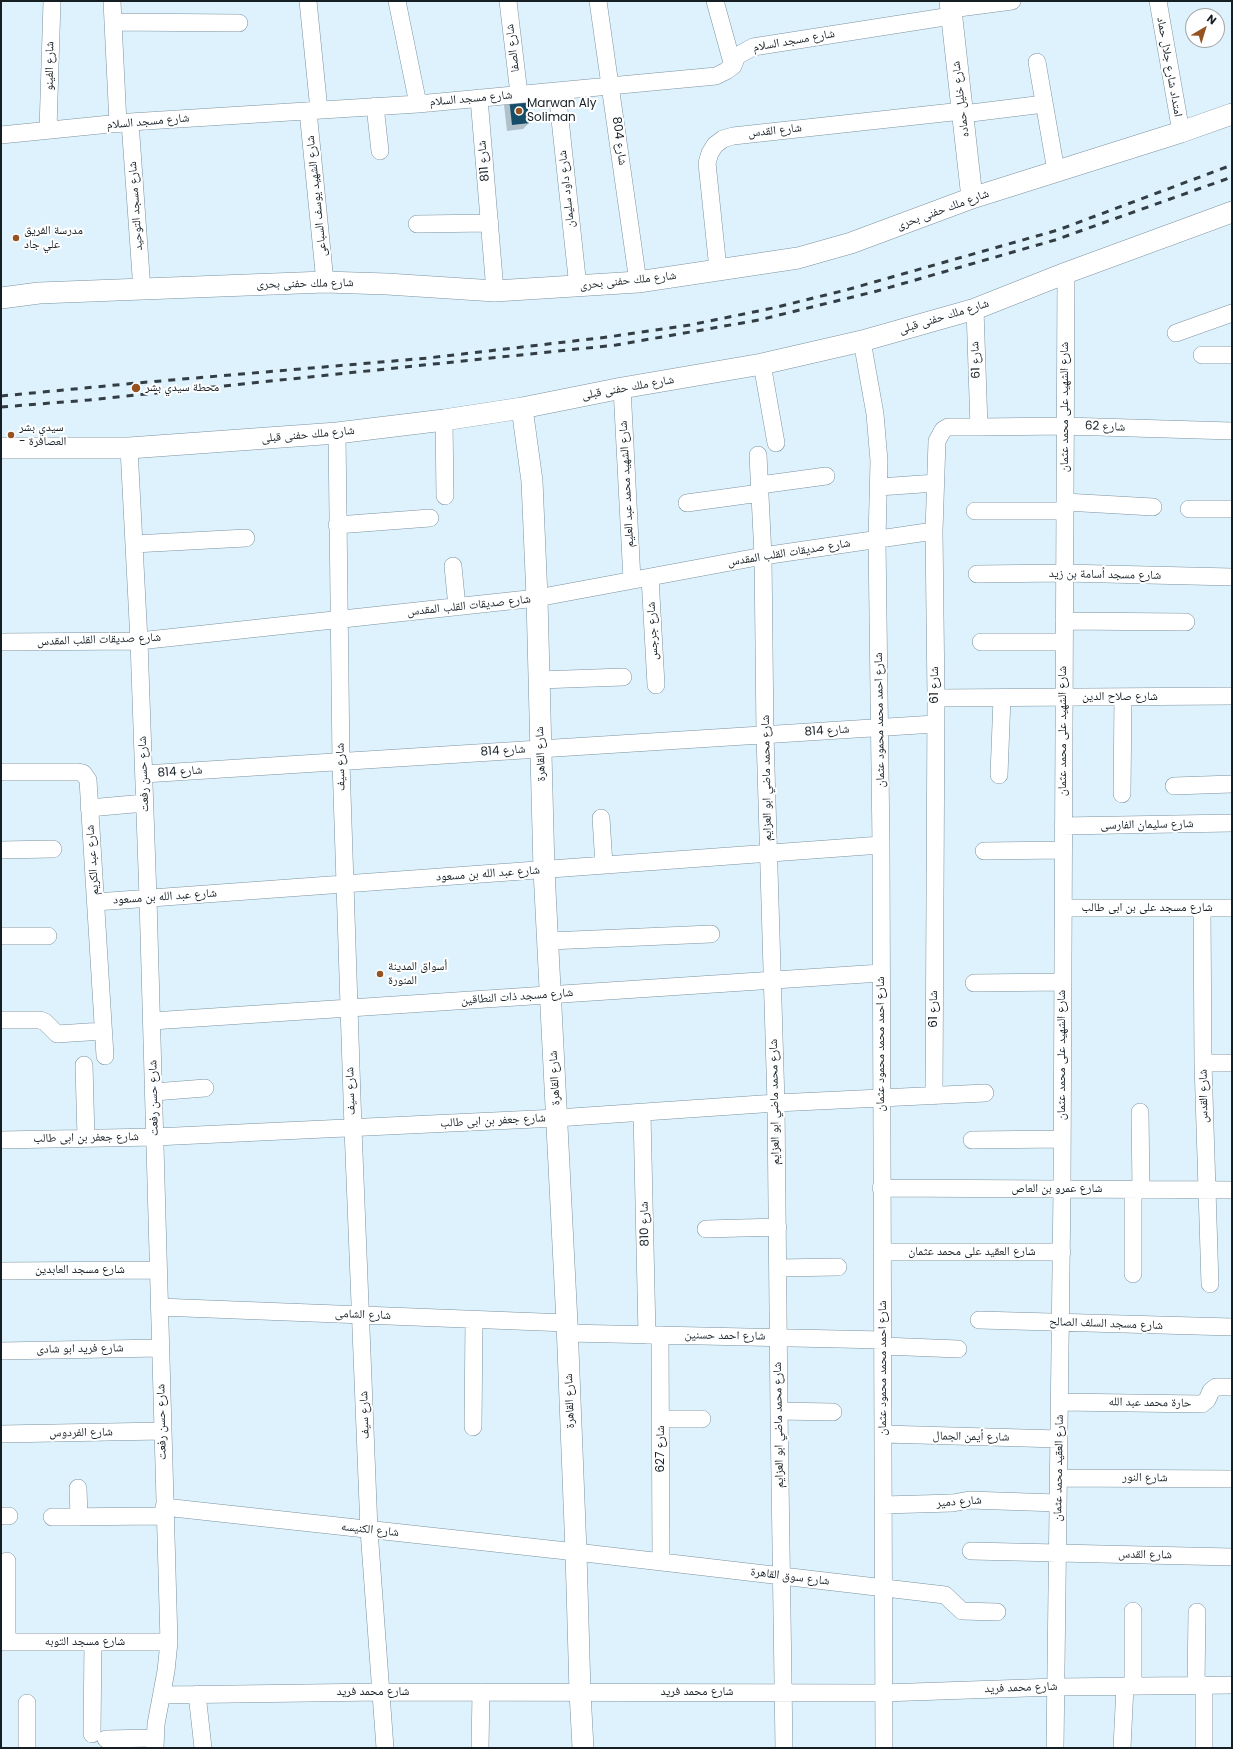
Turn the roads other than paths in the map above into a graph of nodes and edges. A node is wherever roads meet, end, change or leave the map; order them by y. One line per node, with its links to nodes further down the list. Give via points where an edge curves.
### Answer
1 (52, 1): 26 (street, شارع الفينو)
2 (112, 1): 11 (street, شارع مسجد التوحيد)
3 (308, 1): 22 (street, شارع الشهيد يوسف السباعى)
4 (397, 1): 19 (street)
5 (508, 1): 17 (street, شارع الصفا)
6 (598, 1): 15 (street, شارع 804)
7 (715, 1): 14 (street)
8 (1012, 1): 10 (street, شارع مسجد السلام)
9 (1158, 1): 27 (street, امتداد شارع جلال حماد)
10 (951, 8): 14 (street, شارع مسجد السلام, via 753,47 737,56); 23 (street, شارع خليل حماده)
11 (113, 22): 12 (street); 25 (street, شارع مسجد التوحيد)
12 (239, 23)
13 (1037, 62): 20 (street)
14 (733, 66): 15 (street, شارع مسجد السلام, via 716,76)
15 (611, 86): 16 (street, شارع مسجد السلام); 38 (street, شارع 804)
16 (557, 91): 17 (street, شارع مسجد السلام); 39 (street, شارع داود سليمان)
17 (519, 94): 18 (street, شارع مسجد السلام)
18 (479, 98): 19 (street, شارع مسجد السلام); 33 (street, شارع 811)
19 (418, 104): 21 (street, شارع مسجد السلام)
20 (1044, 104): 23 (street, شارع القدس); 30 (street)
21 (375, 106): 22 (street, شارع مسجد السلام); 29 (street)
22 (314, 110): 25 (street, شارع مسجد السلام); 37 (street, شارع الشهيد يوسف السباعى)
23 (963, 112): 31 (street, شارع خليل حماده); 35 (street, شارع القدس, via 733,136 715,144 708,163)
24 (1232, 114): 27 (street, شارع ملك حفنى بحرى)
25 (124, 123): 26 (street, شارع مسجد السلام); 40 (street, شارع مسجد التوحيد)
26 (48, 130): 28 (street, شارع مسجد السلام)
27 (1181, 132): 30 (street, شارع ملك حفنى بحرى)
28 (1, 135)
29 (380, 151)
30 (1056, 171): 31 (street, شارع ملك حفنى بحرى)
31 (972, 198): 35 (street, شارع ملك حفنى بحرى, via 858,241 806,256)
32 (1232, 212): 36 (street, شارع ملك حفنى قبلى)
33 (490, 223): 34 (street); 41 (street, شارع 811)
34 (417, 224)
35 (718, 269): 38 (street, شارع ملك حفنى بحرى)
36 (1066, 273): 43 (street, شارع ملك حفنى قبلى); 53 (street, شارع الشهيد على محمد عثمان)
37 (325, 282): 40 (street, شارع ملك حفنى بحرى); 41 (street, شارع ملك حفنى بحرى)
38 (638, 282): 39 (street, شارع ملك حفنى بحرى)
39 (578, 287): 41 (street, شارع ملك حفنى بحرى)
40 (142, 290): 42 (street, شارع ملك حفنى بحرى, via 39,293)
41 (495, 291)
42 (1, 298)
43 (975, 309): 46 (street, شارع ملك حفنى قبلى); 54 (street, شارع 61)
44 (1232, 313): 45 (street)
45 (1176, 333)
46 (862, 341): 49 (street, شارع ملك حفنى قبلى); 63 (street, شارع احمد محمد محمود عثمان, via 876,426)
47 (1202, 355): 48 (street)
48 (1232, 355)
49 (762, 364): 50 (street, شارع ملك حفنى قبلى); 57 (street)
50 (622, 388): 51 (street, شارع ملك حفنى قبلى); 84 (street, شارع الشهيد محمد عبد العليم)
51 (522, 408): 52 (street, شارع ملك حفنى قبلى); 85 (street, شارع القاهرة, via 532,481)
52 (444, 420): 56 (street, شارع ملك حفنى قبلى); 65 (street)
53 (1065, 426): 54 (street, شارع 62); 55 (street, شارع 62); 67 (street, شارع الشهيد على محمد عثمان)
54 (979, 427): 62 (street, شارع 61, via 948,427 939,435)
55 (1232, 431)
56 (337, 433): 59 (street, شارع ملك حفنى قبلى); 73 (street, شارع سيف)
57 (776, 443)
58 (1, 448): 59 (street, شارع ملك حفنى قبلى)
59 (129, 448): 77 (street, شارع حسن رفعت)
60 (758, 455): 64 (street, شارع محمد ماضي ابو العزايم)
61 (826, 476): 64 (street)
62 (936, 483): 63 (street); 74 (street, شارع 61)
63 (879, 487): 76 (street, شارع احمد محمد محمود عثمان)
64 (760, 489): 66 (street); 78 (street, شارع محمد ماضي ابو العزايم)
65 (445, 496)
66 (687, 503)
67 (1065, 507): 68 (street); 71 (street); 81 (street, شارع الشهيد على محمد عثمان)
68 (1153, 507)
69 (1189, 509): 70 (street)
70 (1232, 509)
71 (975, 511)
72 (430, 518): 73 (street)
73 (337, 525): 87 (street, شارع سيف)
74 (934, 531): 76 (street, شارع صديقات القلب المقدس); 100 (street, شارع 61)
75 (246, 538): 77 (street)
76 (877, 539): 78 (street, شارع صديقات القلب المقدس); 103 (street, شارع احمد محمد محمود عثمان)
77 (134, 544): 90 (street, شارع حسن رفعت)
78 (763, 556): 82 (street, شارع صديقات القلب المقدس); 104 (street, شارع محمد ماضي ابو العزايم)
79 (453, 566): 86 (street)
80 (978, 574): 81 (street, شارع مسجد أسامة بن زيد)
81 (1064, 574): 83 (street, شارع مسجد أسامة بن زيد); 88 (street, شارع الشهيد على محمد عثمان)
82 (650, 577): 84 (street, شارع صديقات القلب المقدس); 96 (street, شارع جرجس)
83 (1232, 578)
84 (632, 580): 85 (street, شارع صديقات القلب المقدس)
85 (537, 598): 86 (street, شارع صديقات القلب المقدس); 95 (street, شارع القاهرة)
86 (457, 607): 87 (street, شارع صديقات القلب المقدس)
87 (338, 620): 90 (street, شارع صديقات القلب المقدس); 106 (street, شارع سيف)
88 (1064, 621): 89 (street); 93 (street, شارع الشهيد على محمد عثمان)
89 (1186, 622)
90 (139, 641): 91 (street, شارع صديقات القلب المقدس); 108 (street, شارع حسن رفعت)
91 (1, 642)
92 (981, 642): 93 (street)
93 (1064, 642): 98 (street, شارع الشهيد على محمد عثمان)
94 (623, 677): 95 (street)
95 (539, 680): 105 (street, شارع القاهرة)
96 (656, 685)
97 (1232, 696): 99 (street, شارع صلاح الدين)
98 (1064, 697): 99 (street, شارع صلاح الدين); 101 (street, شارع صلاح الدين); 117 (street, شارع الشهيد على محمد عثمان)
99 (1123, 697): 112 (street)
100 (936, 698): 101 (street, شارع صلاح الدين); 102 (street, شارع 61)
101 (1002, 698): 109 (street)
102 (935, 724): 103 (street, شارع 814); 152 (street, شارع 61)
103 (880, 728): 104 (street, شارع 814); 118 (street, شارع احمد محمد محمود عثمان)
104 (765, 735): 105 (street, شارع 814); 123 (street, شارع محمد ماضي ابو العزايم)
105 (541, 749): 106 (street, شارع 814); 125 (street, شارع القاهرة)
106 (341, 762): 108 (street, شارع 814); 126 (street, شارع سيف)
107 (1, 772): 114 (street, شارع عبد الكريم, via 83,773 88,780)
108 (144, 774): 113 (street, شارع حسن رفعت)
109 (1000, 775)
110 (1232, 784): 111 (street)
111 (1174, 786)
112 (1122, 794)
113 (145, 803): 114 (street); 127 (street, شارع حسن رفعت)
114 (90, 808): 128 (street, شارع عبد الكريم)
115 (601, 818): 124 (street)
116 (1232, 824): 117 (street, شارع سليمان الفارسى)
117 (1063, 826): 121 (street, شارع الشهيد على محمد عثمان)
118 (881, 845): 123 (street, شارع عبد الله بن مسعود); 136 (street, شارع احمد محمد محمود عثمان)
119 (53, 849): 120 (street)
120 (1, 850)
121 (1063, 850): 122 (street); 129 (street, شارع الشهيد على محمد عثمان)
122 (984, 851)
123 (768, 853): 124 (street, شارع عبد الله بن مسعود); 137 (street, شارع محمد ماضي ابو العزايم)
124 (604, 865): 125 (street, شارع عبد الله بن مسعود)
125 (544, 870): 126 (street, شارع عبد الله بن مسعود); 135 (street, شارع القاهرة)
126 (344, 884): 127 (street, شارع عبد الله بن مسعود); 141 (street, شارع سيف)
127 (148, 898): 128 (street, شارع عبد الله بن مسعود); 143 (street, شارع حسن رفعت)
128 (96, 902): 144 (street, شارع عبد الكريم)
129 (1063, 908): 130 (street, شارع مسجد على بن ابى طالب); 138 (street, شارع الشهيد على محمد عثمان)
130 (1202, 908): 131 (street, شارع مسجد على بن ابى طالب); 146 (street, شارع القدس)
131 (1232, 908)
132 (711, 934): 135 (street)
133 (1, 936): 134 (street)
134 (48, 936)
135 (549, 941): 140 (street, شارع القاهرة)
136 (881, 973): 137 (street, شارع مسجد ذات النطاقين); 153 (street, شارع احمد محمد محمود عثمان)
137 (772, 981): 140 (street, شارع مسجد ذات النطاقين); 154 (street, شارع محمد ماضي ابو العزايم)
138 (1062, 982): 139 (street); 161 (street, شارع الشهيد على محمد عثمان)
139 (974, 983)
140 (551, 995): 141 (street, شارع مسجد ذات النطاقين); 157 (street, شارع القاهرة)
141 (349, 1009): 143 (street, شارع مسجد ذات النطاقين); 158 (street, شارع سيف)
142 (1, 1020): 144 (street, via 40,1020 57,1034)
143 (152, 1022): 150 (street, شارع حسن رفعت)
144 (103, 1031): 145 (street, شارع عبد الكريم)
145 (105, 1056)
146 (1203, 1063): 147 (street); 167 (street, شارع القدس)
147 (1232, 1063)
148 (84, 1065): 160 (street)
149 (205, 1088): 150 (street)
150 (154, 1092): 159 (street, شارع حسن رفعت)
151 (985, 1093): 152 (street, شارع جعفر بن ابى طالب)
152 (934, 1096): 153 (street, شارع جعفر بن ابى طالب)
153 (881, 1098): 154 (street, شارع جعفر بن ابى طالب); 164 (street, شارع احمد محمد محمود عثمان)
154 (776, 1103): 156 (street, شارع جعفر بن ابى طالب); 169 (street, شارع محمد ماضي ابو العزايم)
155 (1140, 1112): 166 (street)
156 (642, 1113): 157 (street, شارع جعفر بن ابى طالب); 186 (street, شارع 810)
157 (557, 1118): 158 (street, شارع جعفر بن ابى طالب); 184 (street, شارع القاهرة)
158 (353, 1128): 159 (street, شارع جعفر بن ابى طالب); 180 (street, شارع سيف)
159 (155, 1137): 160 (street, شارع جعفر بن ابى طالب); 175 (street, شارع حسن رفعت)
160 (86, 1138): 162 (street, شارع جعفر بن ابى طالب)
161 (1062, 1139): 163 (street); 165 (street, شارع الشهيد على محمد عثمان)
162 (1, 1140)
163 (972, 1140)
164 (881, 1188): 165 (street, شارع عمرو بن العاص); 171 (street, شارع احمد محمد محمود عثمان)
165 (1062, 1189): 166 (street, شارع عمرو بن العاص); 172 (street, شارع العقيد محمد عثمان)
166 (1137, 1190): 167 (street, شارع عمرو بن العاص); 177 (street)
167 (1206, 1190): 168 (street, شارع عمرو بن العاص); 178 (street, شارع القدس)
168 (1232, 1190)
169 (778, 1227): 170 (street); 174 (street, شارع محمد ماضي ابو العزايم)
170 (706, 1229)
171 (882, 1252): 172 (street, شارع العقيد على محمد عثمان); 188 (street, شارع احمد محمد محمود عثمان)
172 (1062, 1252): 183 (street, شارع العقيد محمد عثمان)
173 (838, 1267): 174 (street)
174 (778, 1268): 187 (street, شارع محمد ماضي ابو العزايم)
175 (158, 1270): 176 (street, شارع مسجد العابدين); 179 (street, شارع حسن رفعت)
176 (1, 1271)
177 (1133, 1274)
178 (1210, 1284)
179 (159, 1307): 180 (street, شارع الشامى); 189 (street, شارع حسن رفعت)
180 (362, 1315): 181 (street, شارع الشامى); 211 (street, شارع سيف)
181 (474, 1320): 184 (street, شارع الشامى); 198 (street)
182 (979, 1320): 183 (street, شارع مسجد السلف الصالح)
183 (1061, 1322): 185 (street, شارع مسجد السلف الصالح); 193 (street, شارع العقيد محمد عثمان)
184 (567, 1328): 186 (street, شارع احمد حسنين); 213 (street, شارع القاهرة)
185 (1232, 1328)
186 (654, 1335): 187 (street, شارع احمد حسنين); 196 (street, شارع 627)
187 (779, 1337): 188 (street, شارع احمد حسنين); 194 (street, شارع محمد ماضي ابو العزايم)
188 (883, 1343): 190 (street, شارع احمد حسنين); 201 (street, شارع احمد محمد محمود عثمان)
189 (160, 1348): 191 (street, شارع فريد ابو شادى); 199 (street, شارع حسن رفعت)
190 (958, 1349)
191 (1, 1351)
192 (1232, 1387): 193 (street, حارة محمد عبد الله, via 1216,1387 1202,1404)
193 (1060, 1402): 202 (street, شارع العقيد محمد عثمان)
194 (779, 1411): 195 (street); 218 (street, شارع محمد ماضي ابو العزايم)
195 (833, 1412)
196 (661, 1419): 197 (street); 217 (street, شارع 627)
197 (702, 1419)
198 (473, 1427)
199 (162, 1431): 200 (street, شارع الفردوس); 208 (street, شارع حسن رفعت)
200 (1, 1434)
201 (883, 1434): 202 (street, شارع أيمن الجمال); 207 (street, شارع احمد محمد محمود عثمان)
202 (1060, 1439): 203 (street, شارع العقيد محمد عثمان)
203 (1059, 1478): 204 (street, شارع النور); 206 (street, شارع العقيد محمد عثمان)
204 (1232, 1479)
205 (78, 1488): 210 (street)
206 (1058, 1503): 207 (street, شارع دمير, via 968,1500 953,1503); 214 (street, شارع العقيد محمد عثمان)
207 (883, 1505): 219 (street, شارع احمد محمد محمود عثمان)
208 (164, 1512): 210 (street, شارع الكنيسه); 211 (street, شارع الكنيسه); 225 (street, شارع حسن رفعت)
209 (52, 1517): 210 (street, شارع الكنيسه)
210 (79, 1517)
211 (369, 1530): 213 (street, شارع الكنيسه); 230 (street, شارع سيف)
212 (971, 1551): 214 (street, شارع القدس)
213 (576, 1552): 217 (street, شارع سوق القاهرة); 232 (street, شارع القاهرة)
214 (1058, 1553): 215 (street, شارع القدس); 229 (street, شارع العقيد محمد عثمان)
215 (1232, 1557)
216 (7, 1561): 223 (street)
217 (661, 1562): 218 (street, شارع سوق القاهرة)
218 (782, 1577): 219 (street, شارع سوق القاهرة); 233 (street, شارع محمد ماضي ابو العزايم)
219 (884, 1588): 220 (street, شارع سوق القاهرة, via 945,1595 962,1611); 234 (street, شارع احمد محمد محمود عثمان)
220 (996, 1612)
221 (1132, 1612): 228 (street)
222 (1197, 1612): 226 (street)
223 (4, 1642): 224 (street, شارع مسجد التوبه)
224 (93, 1642): 225 (street, شارع مسجد التوبه); 238 (street, via 99,1737)
225 (168, 1642): 236 (street, شارع حسن رفعت)
226 (1200, 1685): 227 (street, شارع محمد فريد); 228 (street, شارع محمد فريد); 248 (street)
227 (1232, 1685)
228 (1129, 1686): 229 (street, شارع محمد فريد); 247 (street)
229 (1056, 1687): 234 (street, شارع محمد فريد); 246 (street, شارع العقيد محمد عثمان)
230 (381, 1692): 231 (street, شارع محمد فريد); 235 (street, شارع محمد فريد); 241 (street, شارع سيف)
231 (481, 1692): 232 (street, شارع محمد فريد); 242 (street)
232 (580, 1692): 233 (street, شارع محمد فريد); 243 (street, شارع القاهرة)
233 (783, 1693): 234 (street, شارع محمد فريد); 244 (street, شارع محمد ماضي ابو العزايم)
234 (883, 1693): 245 (street, شارع احمد محمد محمود عثمان)
235 (197, 1694): 236 (street, شارع محمد فريد); 240 (street)
236 (162, 1695): 238 (street, شارع حسن رفعت)
237 (27, 1703): 239 (street)
238 (155, 1743)
239 (27, 1748)
240 (203, 1748)
241 (385, 1748)
242 (480, 1748)
243 (584, 1748)
244 (784, 1748)
245 (884, 1748)
246 (1055, 1748)
247 (1122, 1748)
248 (1204, 1748)

